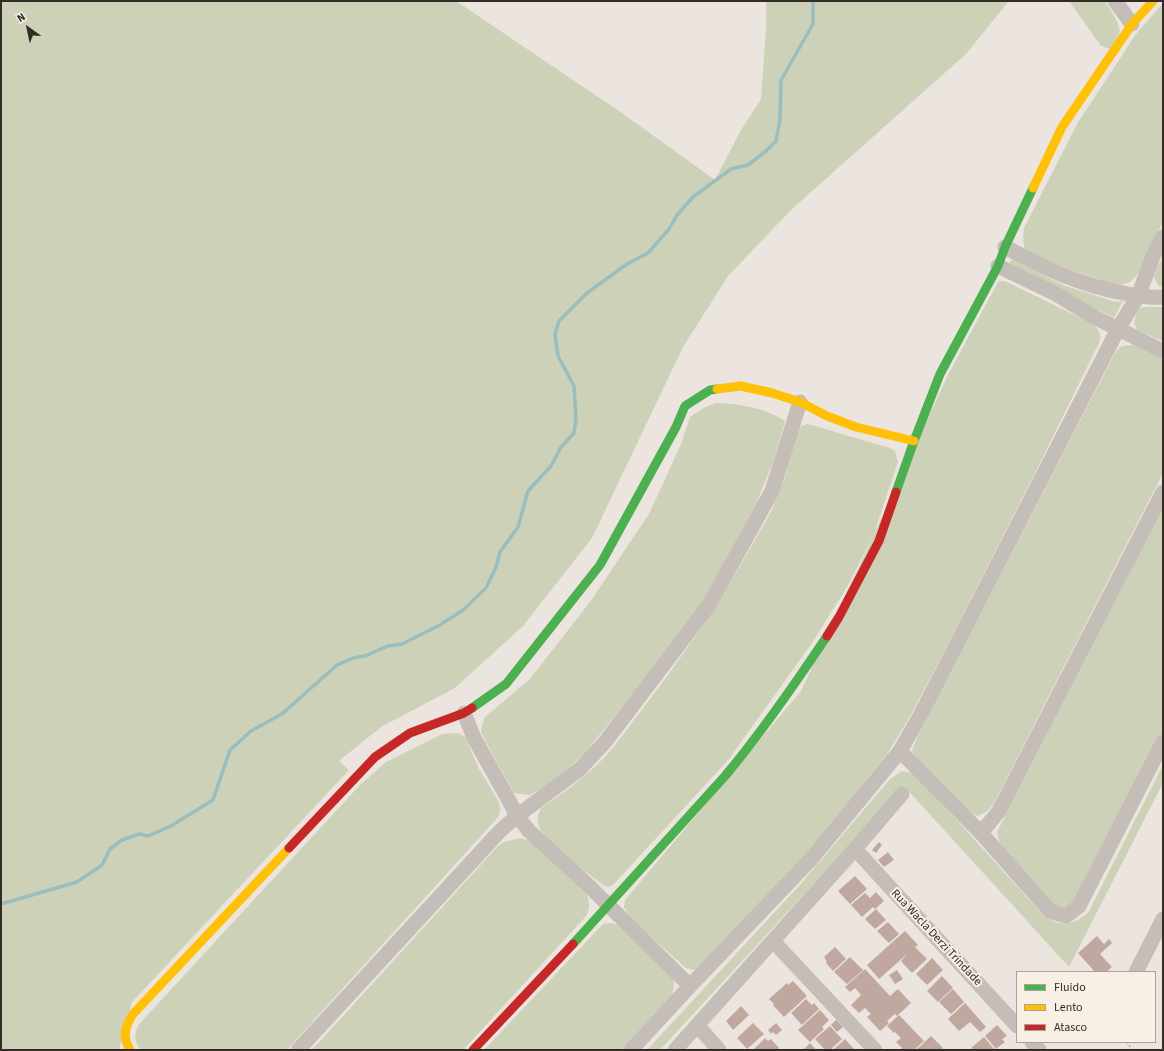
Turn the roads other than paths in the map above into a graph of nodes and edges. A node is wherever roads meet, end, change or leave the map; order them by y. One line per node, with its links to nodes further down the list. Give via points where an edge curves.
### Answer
1 (1115, 1): 3 (street)
2 (1153, 1): 3 (street)
3 (1132, 24): 5 (street, via 1062,127)
4 (1163, 238): 7 (street, via 1156,249)
5 (1005, 247): 6 (street); 7 (street, via 1050,271 1076,281)
6 (998, 266): 9 (street, via 1056,294); 12 (street, via 940,374)
7 (1138, 296): 8 (street); 9 (street)
8 (1163, 297)
9 (1118, 329): 10 (street); 16 (street, via 921,714)
10 (1163, 351)
11 (800, 402): 12 (street, via 856,427); 14 (street, via 740,386 710,390 685,406 600,566 506,684); 18 (street, via 772,491 709,606 600,748 580,769)
12 (914, 440): 21 (street, via 879,541 839,617 800,677 725,776)
13 (1163, 492): 19 (street, via 999,811)
14 (464, 713): 18 (street, via 474,738); 28 (street, via 410,733 375,758 133,1014 127,1022 125,1032 125,1042)
15 (1163, 742): 19 (street, via 1079,906 1066,916 1050,911)
16 (900, 750): 19 (street); 25 (street, via 812,858)
17 (902, 794): 20 (street)
18 (517, 816): 21 (street); 29 (street, via 500,831)
19 (981, 833)
20 (855, 849): 23 (street); 27 (street, Rua Wacla Derzi Trindade)
21 (608, 906): 25 (street); 30 (street)
22 (1163, 919): 24 (street)
23 (773, 941): 26 (street); 34 (street)
24 (1137, 971)
25 (690, 986): 31 (street)
26 (697, 1025): 32 (street); 33 (street)
27 (1016, 1025)
28 (130, 1050)
29 (298, 1050)
30 (473, 1050)
31 (631, 1050)
32 (675, 1050)
33 (720, 1050)
34 (875, 1050)

